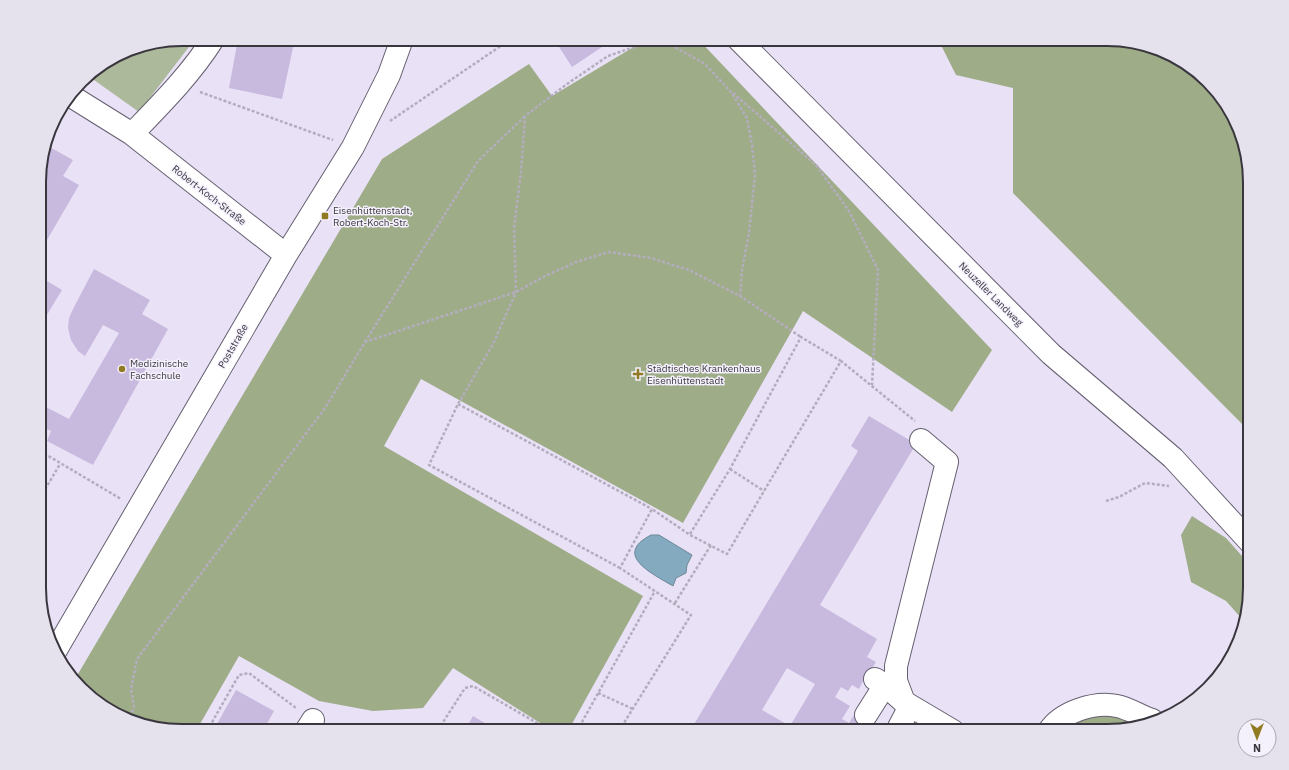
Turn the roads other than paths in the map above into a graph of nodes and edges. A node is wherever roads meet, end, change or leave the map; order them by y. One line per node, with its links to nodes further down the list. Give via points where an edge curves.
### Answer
1 (209, 46): 5 (street)
2 (399, 46): 6 (street, Poststraße, via 389,75 353,147)
3 (745, 46): 8 (street, Neuzeller Landweg, via 1051,354 1173,458)
4 (75, 98): 5 (street, Robert-Koch-Straße)
5 (132, 134): 6 (street, Robert-Koch-Straße)
6 (286, 255): 9 (street, Poststraße)
7 (921, 440): 10 (street, via 946,462 896,666 896,680)
8 (1243, 534)
9 (59, 645)
10 (907, 704): 11 (street, via 880,682); 13 (street); 14 (street)
11 (866, 715)
12 (1147, 718): 15 (street, via 1116,706 1091,706 1070,712)
13 (900, 724)
14 (941, 724)
15 (1055, 724)

